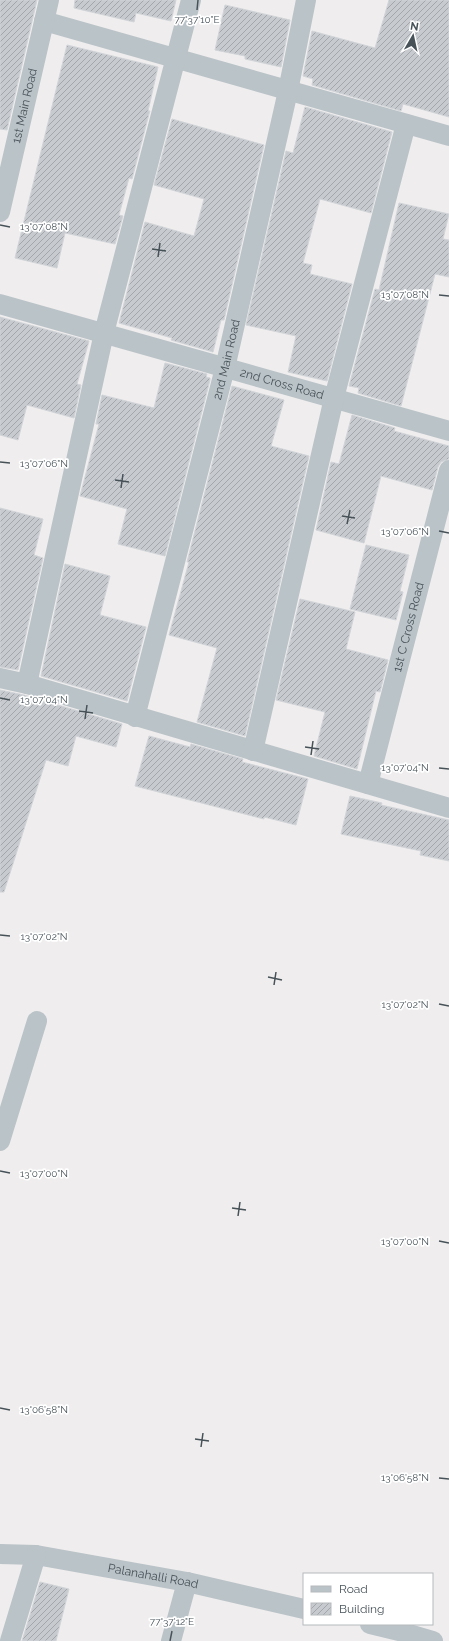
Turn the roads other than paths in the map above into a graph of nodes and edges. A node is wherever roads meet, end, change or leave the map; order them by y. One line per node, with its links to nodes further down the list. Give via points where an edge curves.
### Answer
1 (49, 0): 4 (street, 1st Main Road)
2 (191, 0): 5 (street)
3 (306, 0): 6 (street, 2nd Main Road)
4 (44, 21): 5 (street); 9 (street, 1st Main Road)
5 (176, 59): 6 (street); 11 (street)
6 (288, 91): 7 (street); 12 (street, 2nd Main Road)
7 (406, 124): 8 (street); 13 (street)
8 (449, 136)
9 (0, 212)
10 (0, 304): 11 (street, 2nd Cross Road)
11 (104, 334): 12 (street, 2nd Cross Road); 17 (street)
12 (225, 368): 13 (street, 2nd Cross Road); 18 (street, 2nd Main Road)
13 (334, 398): 14 (street, 2nd Cross Road); 19 (street)
14 (449, 431)
15 (449, 470): 20 (street, 1st C Cross Road)
16 (0, 678): 17 (street)
17 (27, 684): 18 (street)
18 (135, 717): 19 (street)
19 (253, 751): 20 (street)
20 (368, 784): 21 (street)
21 (449, 808)
22 (37, 1021): 23 (street)
23 (0, 1141)
24 (0, 1554): 25 (street, Palanahalli Road)
25 (36, 1555): 26 (street, Palanahalli Road); 30 (street)
26 (187, 1582): 27 (street, Palanahalli Road); 31 (street)
27 (303, 1609)
28 (372, 1625): 29 (street)
29 (398, 1636): 32 (street)
30 (10, 1641)
31 (171, 1641)
32 (433, 1641)

